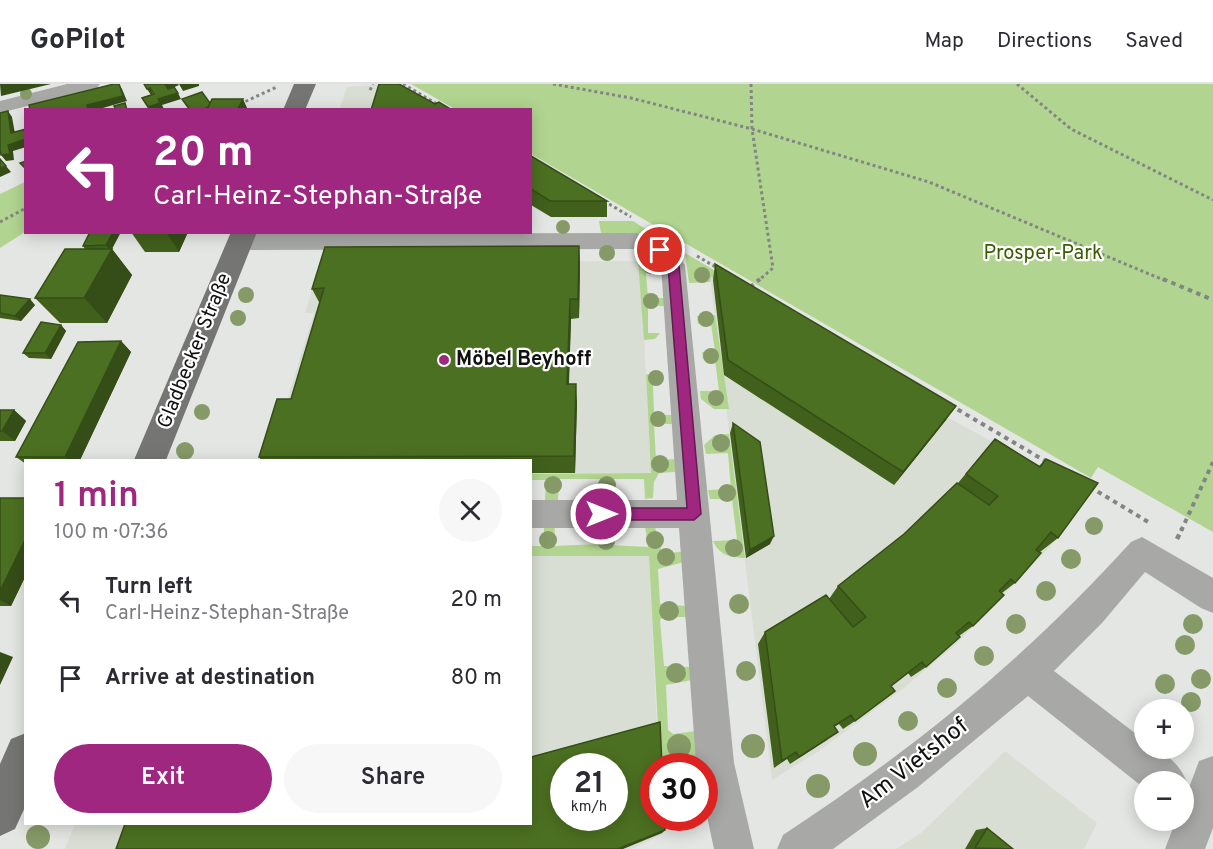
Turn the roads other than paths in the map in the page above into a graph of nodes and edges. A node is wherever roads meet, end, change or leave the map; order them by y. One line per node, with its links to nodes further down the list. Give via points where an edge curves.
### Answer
1 (90, 84): 3 (street)
2 (305, 84): 4 (main road)
3 (0, 107)
4 (295, 108)
5 (242, 237): 6 (main road, Gladbecker Straße); 8 (street, Gladbecker Straße, via 637,241 660,250 673,265)
6 (150, 459)
7 (532, 514): 8 (street)
8 (694, 514): 15 (street, via 715,763)
9 (1213, 597): 10 (street, Am Vietshof, via 1143,552 1072,630)
10 (1026, 671): 12 (street); 16 (street, Am Vietshof, via 956,734 844,819)
11 (24, 759): 14 (main road)
12 (1154, 771)
13 (1199, 792): 17 (street)
14 (0, 814)
15 (734, 849)
16 (797, 849)
17 (1185, 849)

